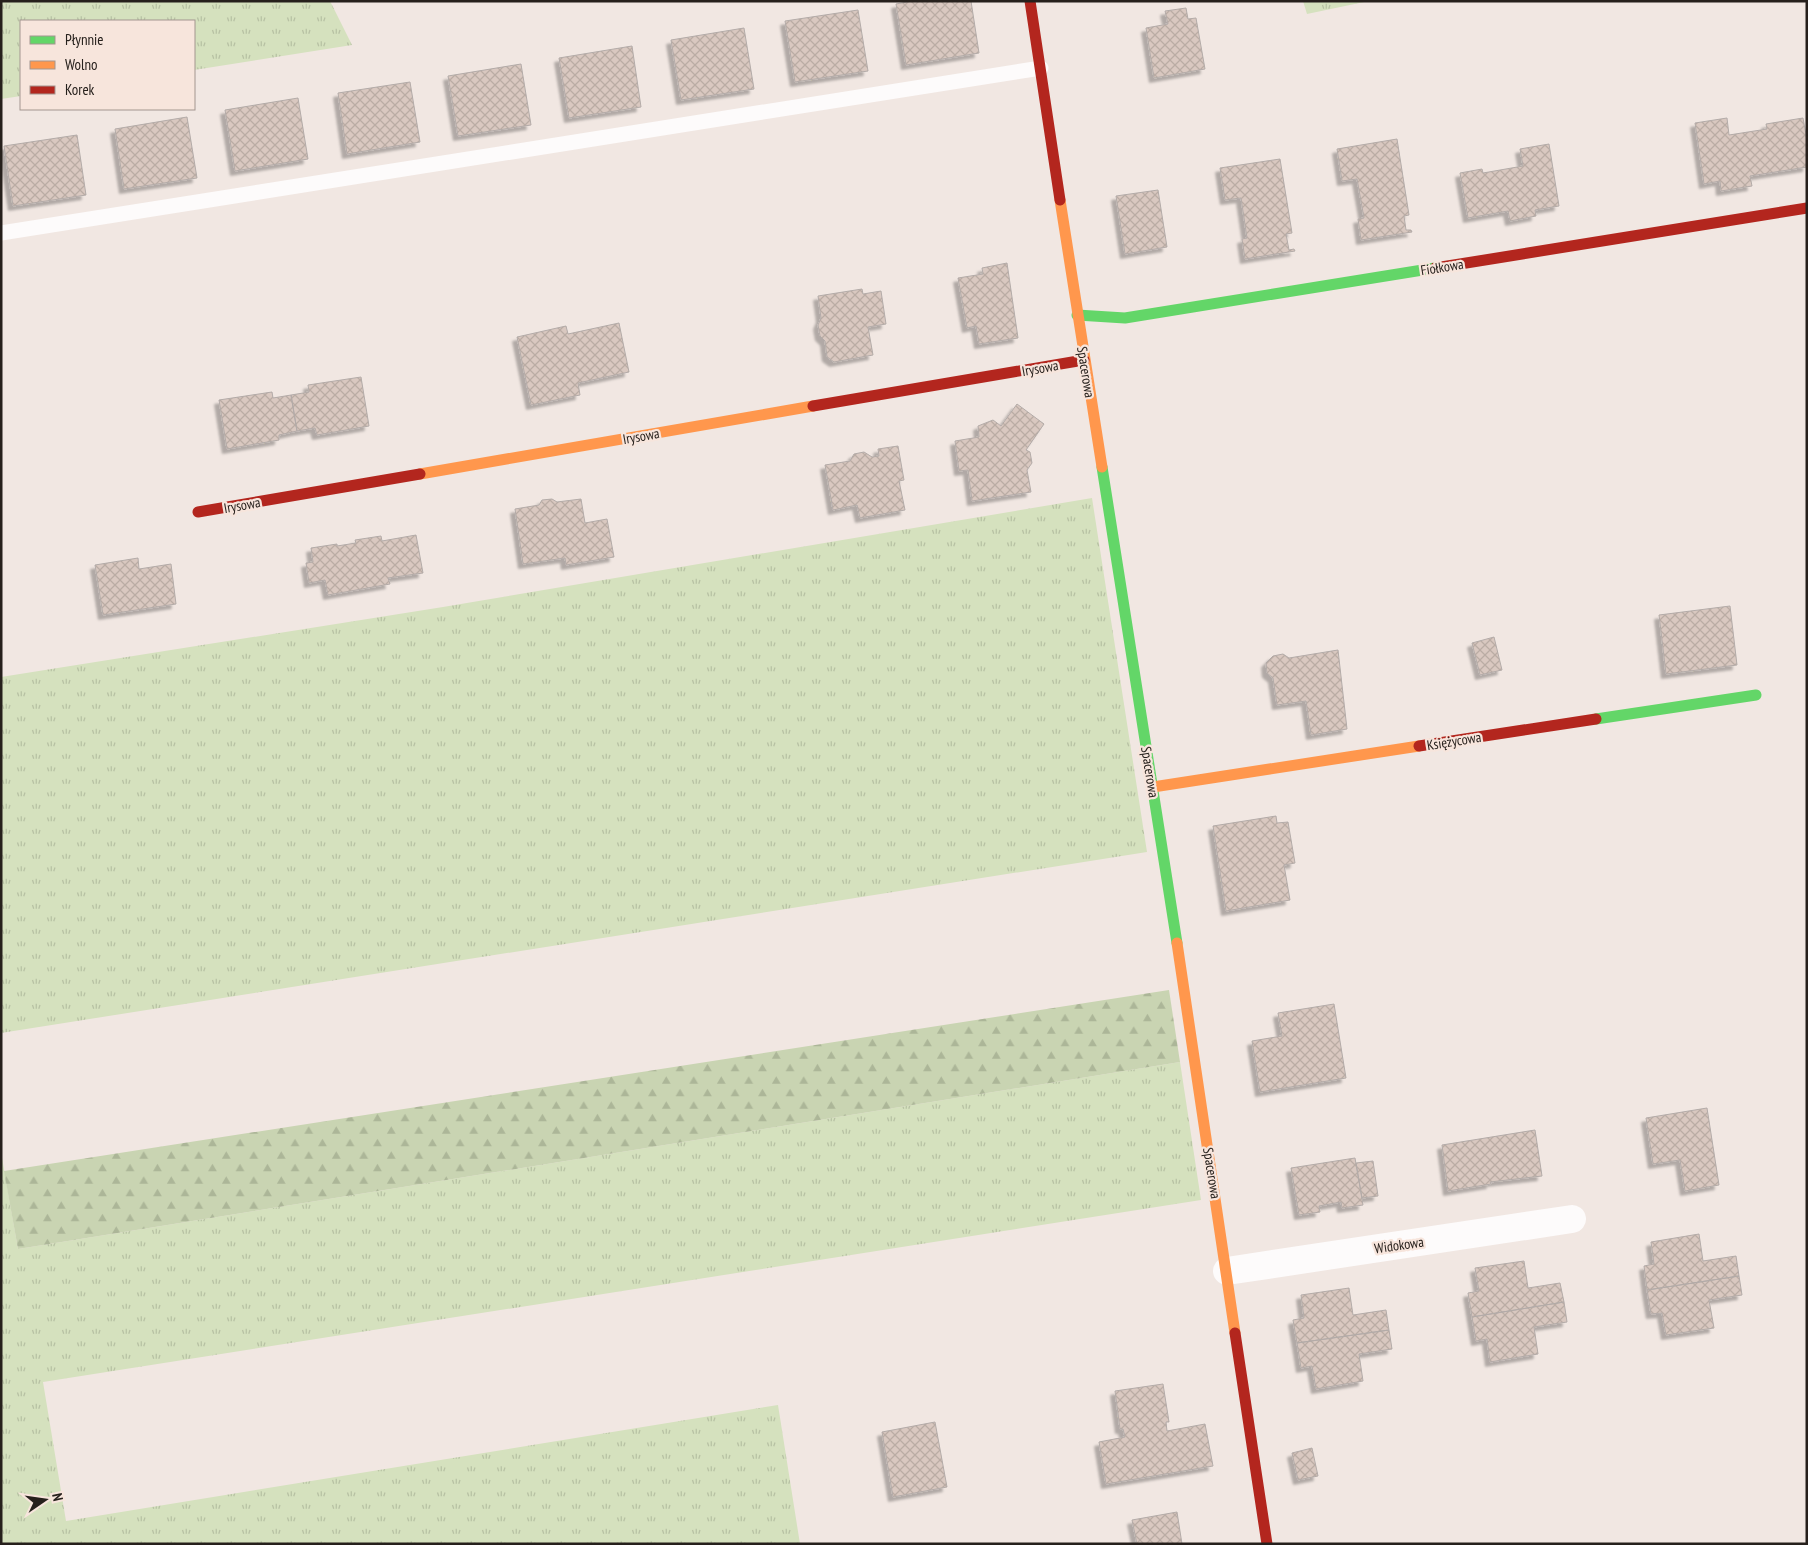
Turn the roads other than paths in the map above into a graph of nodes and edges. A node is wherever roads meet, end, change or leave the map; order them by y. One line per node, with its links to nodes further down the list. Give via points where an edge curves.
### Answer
1 (1030, 1): 2 (street, Spacerowa)
2 (1041, 68): 4 (lane); 5 (street, Spacerowa)
3 (1807, 208): 5 (street, Fiołkowa, via 1125,318)
4 (1, 233)
5 (1077, 315): 6 (street, Spacerowa)
6 (1084, 360): 7 (street, Irysowa); 9 (street, Spacerowa)
7 (198, 512)
8 (1756, 696): 9 (street, Księżycowa)
9 (1153, 787): 11 (street, Spacerowa)
10 (1572, 1219): 11 (street, Widokowa)
11 (1227, 1270): 12 (street, Spacerowa)
12 (1267, 1544)

